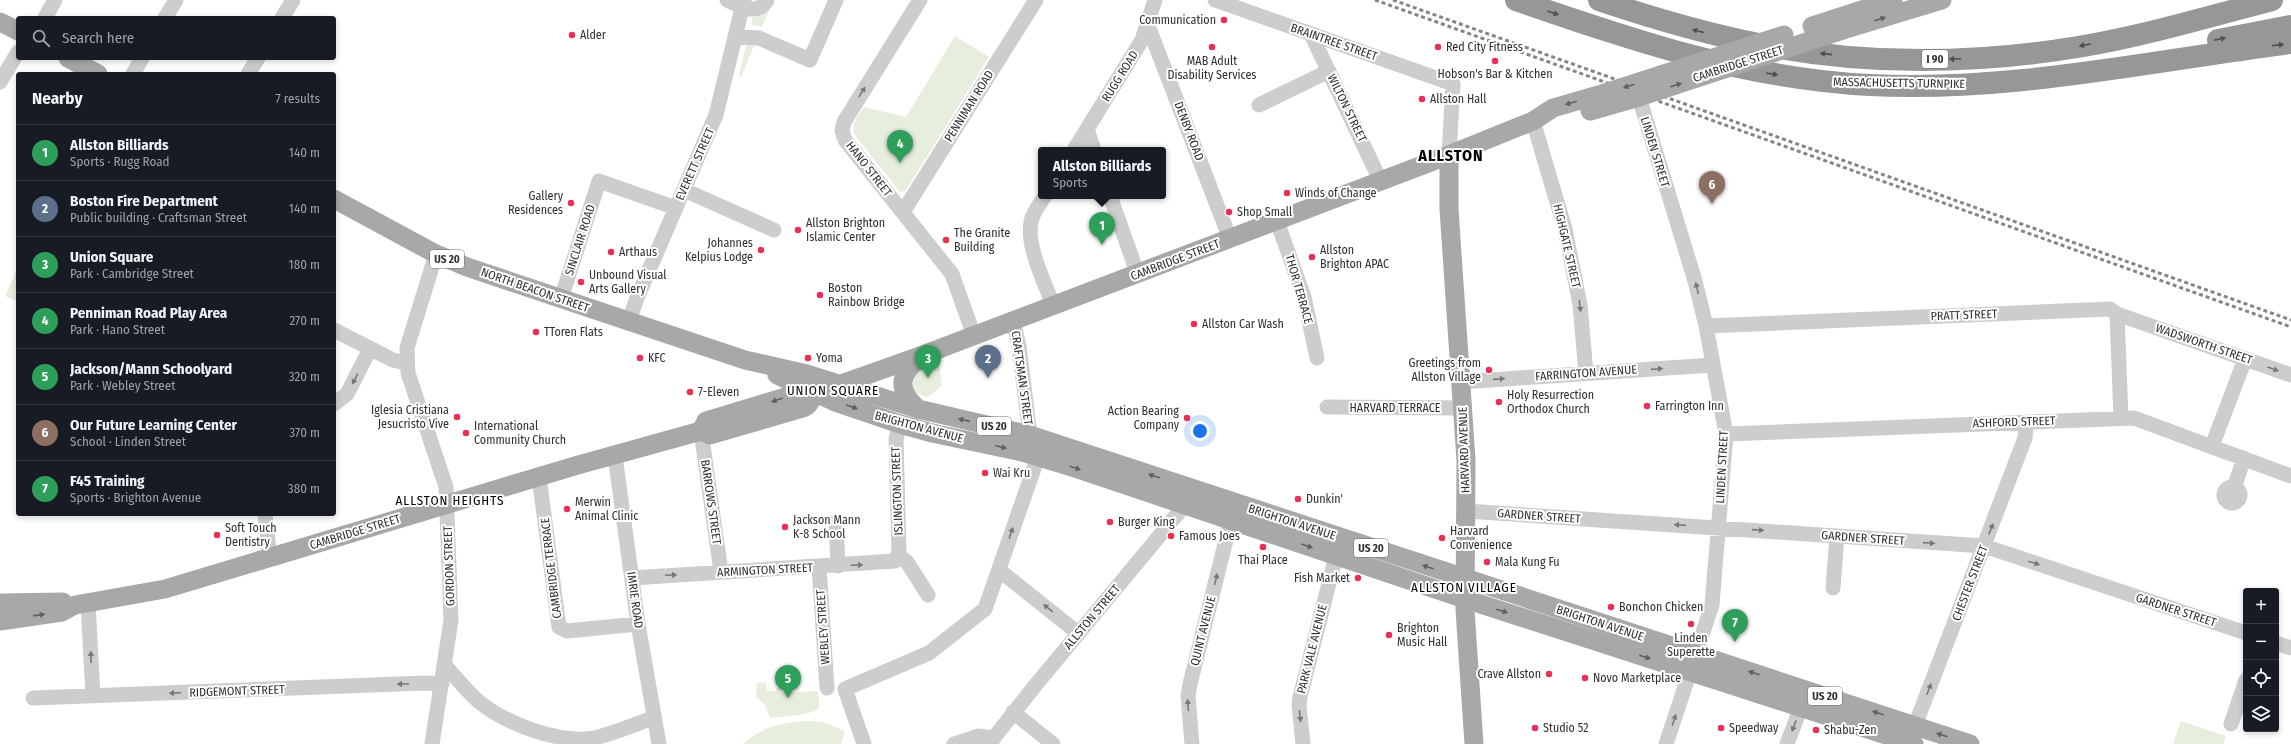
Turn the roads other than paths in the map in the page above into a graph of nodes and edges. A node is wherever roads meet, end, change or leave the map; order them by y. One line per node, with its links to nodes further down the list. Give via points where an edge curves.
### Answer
1 (55, 0): 18 (street)
2 (176, 0): 19 (street)
3 (293, 0): 20 (street)
4 (727, 0): 17 (street)
5 (767, 0): 17 (street, via 758,10)
6 (836, 0): 26 (street, via 810,60 759,38)
7 (920, 0): 52 (street, HANO STREET, one-way to 7, via 846,140 842,125)
8 (1036, 0): 52 (street, PENNIMAN ROAD)
9 (1155, 0): 22 (street, RUGG ROAD)
10 (1215, 0): 25 (street, BRAINTREE STREET)
11 (1516, 0): 38 (highway, MASSACHUSETTS TURNPIKE / I 90, one-way to 38, via 1614,34 1722,65 1835,82)
12 (1599, 0): 27 (highway, MASSACHUSETTS TURNPIKE / I 90, one-way to 12, via 2058,50 1980,58 1925,60 1851,57 1779,48 1724,37)
13 (1893, 0): 41 (main road, CAMBRIDGE STREET, one-way to 41, bridge, via 1553,108)
14 (1942, 0): 39 (main road, CAMBRIDGE STREET, one-way to 14, bridge, via 1843,30)
15 (2234, 0): 27 (highway, via 2156,21)
16 (2272, 0): 27 (highway, MASSACHUSETTS TURNPIKE / I 90)
17 (743, 3): 26 (street, EVERETT STREET)
18 (45, 16)
19 (166, 16)
20 (283, 16)
21 (0, 22): 24 (main road)
22 (1147, 23): 42 (street, RUGG ROAD, via 1142,40); 55 (street, DENBY ROAD)
23 (2291, 26): 38 (highway, one-way to 23, via 1986,76 2067,67)
24 (16, 30)
25 (1311, 34): 33 (street, WILTON STREET); 45 (street, BRAINTREE STREET, via 1453,84)
26 (735, 36): 47 (street, EVERETT STREET, via 716,115)
27 (2111, 40)
28 (2291, 43): 38 (highway, MASSACHUSETTS TURNPIKE / I 90, one-way to 28, via 2054,78)
29 (16, 55): 37 (street)
30 (72, 60): 34 (main road)
31 (141, 60): 35 (street)
32 (257, 60): 36 (street)
33 (1329, 70): 40 (street); 46 (street, WILTON STREET)
34 (94, 72)
35 (134, 72)
36 (249, 72)
37 (0, 82)
38 (1933, 86)
39 (1636, 100): 41 (main road, CAMBRIDGE STREET, via 1556,120); 63 (street, LINDEN STREET, one-way to 39, via 1684,243)
40 (1260, 105)
41 (1532, 121): 45 (main road, CAMBRIDGE STREET); 73 (street, HIGHGATE STREET, one-way to 73, via 1565,229 1580,305)
42 (1087, 129): 43 (street, RUGG ROAD); 44 (street)
43 (1076, 147)
44 (1093, 147)
45 (1449, 156): 46 (main road, CAMBRIDGE STREET); 75 (main road, HARVARD AVENUE, via 1449,209)
46 (1381, 182): 53 (main road, CAMBRIDGE STREET)
47 (684, 190): 51 (street, EVERETT STREET); 54 (street)
48 (1043, 199): 59 (street, via 1034,212 1030,231 1031,245)
49 (1111, 199): 57 (street)
50 (336, 200): 56 (main road, NORTH BEACON STREET / US 20)
51 (676, 208): 58 (street, SINCLAIR ROAD, via 599,181); 61 (street, EVERETT STREET)
52 (903, 212): 65 (street, HANO STREET, via 952,274)
53 (1277, 221): 55 (main road, CAMBRIDGE STREET); 68 (street, THOR TERRACE, via 1304,297)
54 (774, 230)
55 (1230, 239): 57 (main road, CAMBRIDGE STREET)
56 (436, 254): 58 (main road, NORTH BEACON STREET / US 20); 71 (street, GORDON STREET, via 407,348)
57 (1138, 275): 59 (main road, CAMBRIDGE STREET)
58 (561, 299): 61 (main road, NORTH BEACON STREET / US 20)
59 (1054, 307): 62 (main road, CAMBRIDGE STREET)
60 (2117, 314): 63 (street, PRATT STREET, via 2106,309); 69 (street, WADSWORTH STREET); 82 (street)
61 (628, 322): 70 (main road, NORTH BEACON STREET / US 20)
62 (1013, 322): 65 (main road, CAMBRIDGE STREET); 87 (street, CRAFTSMAN STREET, via 1019,346)
63 (1706, 326): 72 (street, LINDEN STREET)
64 (336, 331): 66 (street)
65 (974, 336): 67 (main road, CAMBRIDGE STREET)
66 (370, 349): 71 (street); 78 (street, one-way to 78, via 348,394)
67 (924, 355): 76 (main road, CAMBRIDGE STREET); 81 (main road, via 909,367 903,377 904,393)
68 (1317, 358)
69 (2245, 358): 74 (street, WADSWORTH STREET, one-way to 74); 88 (street)
70 (745, 360): 76 (main road, NORTH BEACON STREET / US 20, via 807,374); 77 (main road, NORTH BEACON STREET / US 20)
71 (406, 363): 96 (street, GORDON STREET, via 446,487)
72 (1712, 365): 73 (street, FARRINGTON AVENUE, one-way to 72); 86 (street, LINDEN STREET)
73 (1586, 373): 75 (street, FARRINGTON AVENUE, one-way to 73)
74 (2291, 375)
75 (1460, 382): 80 (main road, HARVARD AVENUE)
76 (840, 385): 77 (main road, CAMBRIDGE STREET); 81 (main road, BRIGHTON AVENUE / US 20)
77 (816, 393): 84 (main road, BRIGHTON AVENUE / US 20, one-way to 84); 85 (main road, CAMBRIDGE STREET, one-way to 85, via 792,395 717,418 706,422); 85 (main road, CAMBRIDGE STREET, via 803,408 710,435)
78 (336, 403)
79 (1327, 407): 80 (street, HARVARD TERRACE)
80 (1462, 408): 97 (main road, HARVARD AVENUE)
81 (918, 409): 87 (main road, BRIGHTON AVENUE / US 20, one-way to 81)
82 (2121, 418): 83 (street, ASHFORD STREET); 88 (street, ASHFORD STREET, via 2140,419)
83 (2027, 422): 86 (street, ASHFORD STREET); 103 (street, CHESTER STREET, one-way to 83, via 2025,438)
84 (900, 424): 90 (main road, BRIGHTON AVENUE / US 20, one-way to 90); 105 (street, ISLINGTON STREET, via 896,439)
85 (701, 431): 89 (main road, CAMBRIDGE STREET); 110 (street, BARROWS STREET)
86 (1726, 434): 101 (street, LINDEN STREET)
87 (1030, 435): 95 (main road, BRIGHTON AVENUE / US 20, one-way to 87)
88 (2212, 446): 91 (street, ASHFORD STREET)
89 (615, 456): 93 (main road, CAMBRIDGE STREET); 111 (street, IMRIE ROAD)
90 (1038, 457): 95 (main road, BRIGHTON AVENUE / US 20, one-way to 95); 109 (street, one-way to 90)
91 (2244, 458): 92 (street, ASHFORD STREET); 94 (street)
92 (2290, 472)
93 (539, 477): 96 (main road, CAMBRIDGE STREET); 119 (street, CAMBRIDGE TERRACE, via 559,626 567,631)
94 (2234, 488)
95 (1188, 496): 99 (main road, BRIGHTON AVENUE / US 20); 112 (main road, BRIGHTON AVENUE / US 20, one-way to 95); 121 (street, ALLSTON STREET)
96 (447, 506): 106 (main road, CAMBRIDGE STREET); 125 (street, GORDON STREET, via 451,620)
97 (1466, 511): 101 (street, GARDNER STREET, one-way to 97); 112 (main road, HARVARD AVENUE)
98 (265, 516): 106 (street)
99 (1231, 520): 104 (main road, BRIGHTON AVENUE / US 20, one-way to 104); 143 (street, QUINT AVENUE, one-way to 99, via 1188,696 1190,684)
100 (836, 522): 107 (street)
101 (1719, 528): 102 (street, GARDNER STREET, one-way to 102); 124 (street, LINDEN STREET, via 1714,593)
102 (1837, 536): 103 (street, GARDNER STREET, one-way to 103); 113 (street)
103 (1984, 546): 120 (street, GARDNER STREET, one-way to 120); 136 (street, CHESTER STREET, one-way to 103)
104 (1336, 556): 115 (main road, BRIGHTON AVENUE / US 20); 144 (street, PARK VALE AVENUE, one-way to 144, via 1300,697)
105 (898, 557): 107 (street, ARMINGTON STREET, one-way to 105, via 892,562); 114 (street, via 907,562)
106 (270, 558): 117 (main road, CAMBRIDGE STREET, via 165,589)
107 (838, 566): 108 (street, ARMINGTON STREET)
108 (819, 567): 110 (street, ARMINGTON STREET); 128 (street, WEBLEY STREET)
109 (999, 570): 121 (street, one-way to 109); 140 (street, via 985,609 929,653 846,689)
110 (721, 572): 111 (street, ARMINGTON STREET, one-way to 110)
111 (632, 578): 119 (street, IMRIE ROAD)
112 (1465, 579): 115 (main road, HARVARD AVENUE); 124 (main road, BRIGHTON AVENUE / US 20)
113 (1833, 588)
114 (928, 595)
115 (1465, 599): 126 (main road, BRIGHTON AVENUE / US 20, one-way to 126); 145 (main road, HARVARD AVENUE)
116 (0, 603): 117 (main road, CAMBRIDGE STREET, via 60,601)
117 (82, 604): 118 (main road, CAMBRIDGE STREET, one-way to 117, via 62,612); 130 (street, one-way to 117)
118 (0, 621)
119 (638, 624): 134 (street, IMRIE ROAD)
120 (2243, 632)
121 (1078, 633): 133 (street, ALLSTON STREET)
122 (2279, 644): 123 (street)
123 (2291, 648)
124 (1696, 654): 126 (street, LINDEN STREET); 136 (main road, BRIGHTON AVENUE / US 20, one-way to 124)
125 (445, 665): 127 (street, GORDON STREET); 134 (street, via 479,702 531,731 550,736 594,738)
126 (1690, 672): 132 (main road, BRIGHTON AVENUE / US 20); 146 (street, LINDEN STREET, one-way to 126)
127 (442, 684): 130 (street, RIDGEMONT STREET, one-way to 130); 138 (street, GORDON STREET)
128 (827, 688)
129 (2243, 689): 135 (street)
130 (93, 696): 131 (street, RIDGEMONT STREET)
131 (33, 698)
132 (1801, 707): 136 (main road, BRIGHTON AVENUE / US 20); 147 (street, one-way to 147)
133 (1013, 712): 137 (street, ALLSTON STREET); 142 (street)
134 (653, 718): 139 (street, IMRIE ROAD)
135 (2231, 724)
136 (1911, 739): 148 (main road, BRIGHTON AVENUE / US 20, one-way to 136)
137 (991, 741): 141 (street, via 978,736)
138 (432, 744)
139 (659, 744)
140 (864, 744)
141 (954, 744)
142 (1053, 744)
143 (1192, 744)
144 (1303, 744)
145 (1474, 744)
146 (1666, 744)
147 (1787, 744)
148 (1970, 744)

